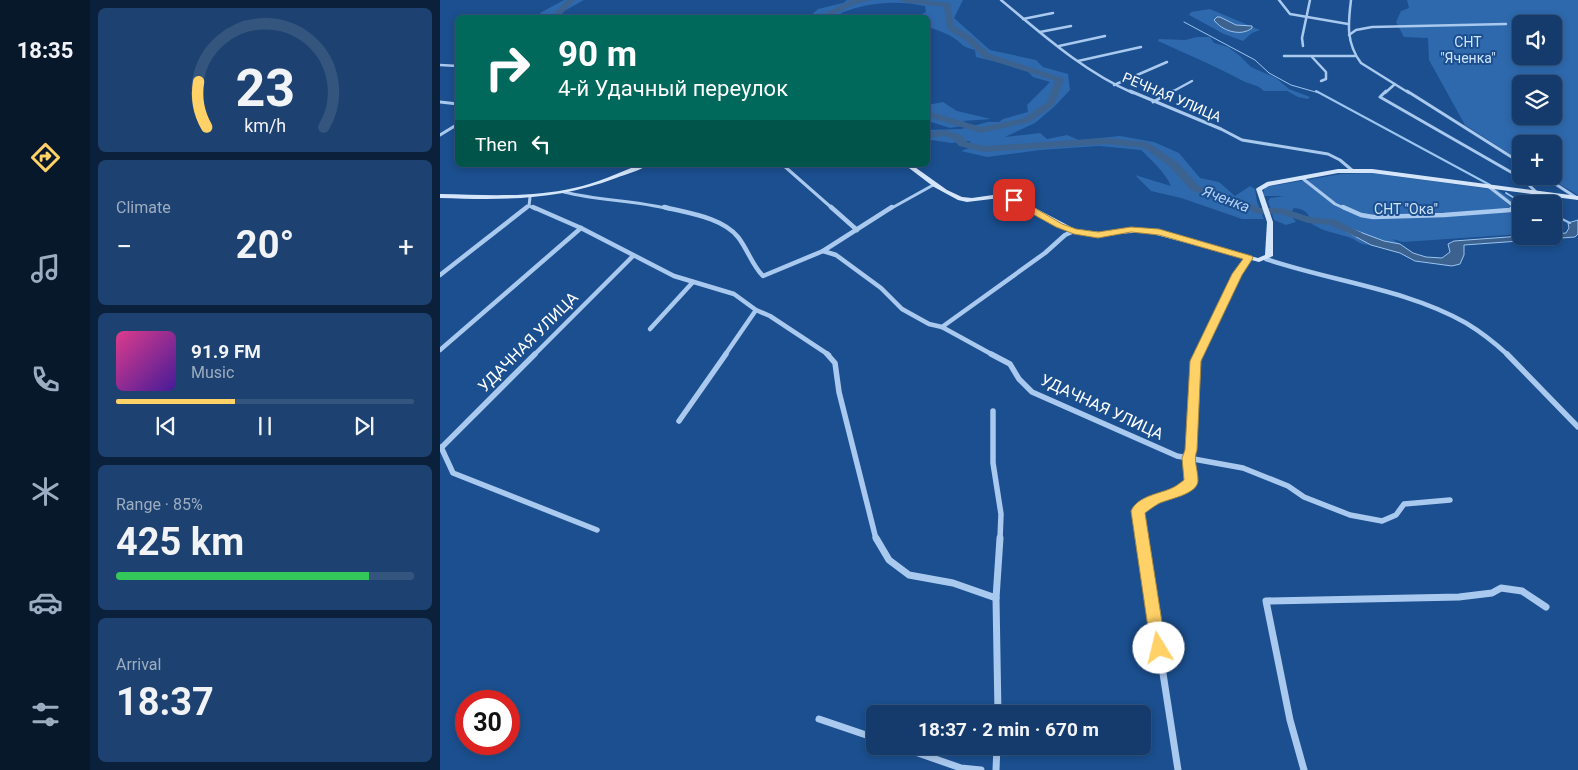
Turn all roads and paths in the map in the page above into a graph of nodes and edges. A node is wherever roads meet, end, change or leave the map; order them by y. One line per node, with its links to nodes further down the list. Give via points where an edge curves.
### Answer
1 (1001, 0): 7 (street, РЕЧНАЯ УЛИЦА)
2 (1279, 0): 6 (street, via 1290,14)
3 (1310, 0): 6 (street)
4 (1350, 0): 8 (street)
5 (1053, 13): 7 (street)
6 (1306, 17): 8 (street); 15 (street)
7 (1023, 19): 11 (street, РЕЧНАЯ УЛИЦА)
8 (1348, 24): 12 (street)
9 (1506, 24): 12 (street, via 1372,27)
10 (1071, 26): 11 (street)
11 (1040, 32): 14 (street, РЕЧНАЯ УЛИЦА)
12 (1349, 35): 18 (street)
13 (1105, 36): 14 (street)
14 (1059, 46): 20 (street, РЕЧНАЯ УЛИЦА)
15 (1303, 46)
16 (1141, 47): 20 (street)
17 (1284, 56): 19 (street)
18 (1355, 56): 19 (street); 26 (street)
19 (1312, 57): 25 (street, via 1326,72 1326,79)
20 (1078, 61): 27 (street, РЕЧНАЯ УЛИЦА)
21 (1167, 62): 27 (street)
22 (440, 65): 23 (street)
23 (455, 66)
24 (1192, 81): 29 (street)
25 (1321, 81)
26 (1395, 84): 33 (street); 43 (street, via 1380,97 1515,175)
27 (1114, 85): 29 (street, РЕЧНАЯ УЛИЦА)
28 (440, 102): 30 (street)
29 (1154, 102): 37 (street, РЕЧНАЯ УЛИЦА, via 1242,140 1328,154)
30 (455, 104)
31 (455, 126): 32 (street)
32 (440, 135)
33 (1512, 156)
34 (640, 167): 42 (street)
35 (785, 167): 49 (street)
36 (911, 167): 39 (street)
37 (1353, 171): 38 (street); 41 (street)
38 (1302, 178): 41 (street, via 1335,204 1374,217 1444,215 1515,207); 54 (street, via 1267,184 1259,189 1270,222 1269,256)
39 (935, 184): 49 (street); 50 (street, via 957,198 968,200 995,196 1014,200)
40 (1557, 185): 46 (street)
41 (1488, 186): 43 (street)
42 (564, 192): 45 (street); 51 (street, via 592,199 645,204 726,226 738,237 763,276)
43 (1536, 192): 46 (street)
44 (440, 196): 45 (street)
45 (530, 197): 47 (street)
46 (1577, 198)
47 (530, 206): 48 (street); 55 (street)
48 (581, 228): 52 (street); 60 (street)
49 (857, 230): 51 (street)
50 (1074, 232): 53 (street, via 1098,235 1131,230 1159,232); 58 (street, via 1065,235)
51 (823, 251): 58 (street, УДАЧНАЯ УЛИЦА, via 850,265 902,309 929,324)
52 (633, 256): 56 (street); 64 (street, УДАЧНАЯ УЛИЦА)
53 (1249, 258): 54 (street); 65 (street, via 1237,274 1195,361)
54 (1266, 258): 63 (street, via 1416,301 1465,323 1504,351)
55 (440, 275)
56 (693, 282): 57 (street, via 734,294); 59 (street)
57 (756, 310): 62 (street); 68 (street, via 828,354 835,363 839,392 877,541 890,560 909,575 953,583)
58 (942, 327): 65 (street, УДАЧНАЯ УЛИЦА, via 1010,364 1032,392)
59 (650, 329)
60 (440, 350)
61 (993, 411): 68 (street, via 993,463 1001,514)
62 (679, 421)
63 (1578, 427)
64 (441, 447): 67 (street, УДАЧНАЯ УЛИЦА, via 453,473)
65 (1188, 458): 66 (street, УДАЧНАЯ УЛИЦА, via 1243,468 1331,508 1382,521 1396,515 1404,504); 77 (street, via 1191,482 1178,492 1155,499 1138,511)
66 (1450, 500)
67 (597, 530)
68 (996, 598): 70 (street)
69 (1546, 607): 78 (street, via 1522,591 1501,588 1492,593 1459,597 1266,601 1290,720)
70 (998, 705)
71 (820, 719): 72 (street)
72 (866, 735)
73 (924, 755): 75 (street, via 962,768)
74 (997, 755): 76 (street)
75 (981, 770)
76 (996, 770)
77 (1178, 770)
78 (1304, 770)

